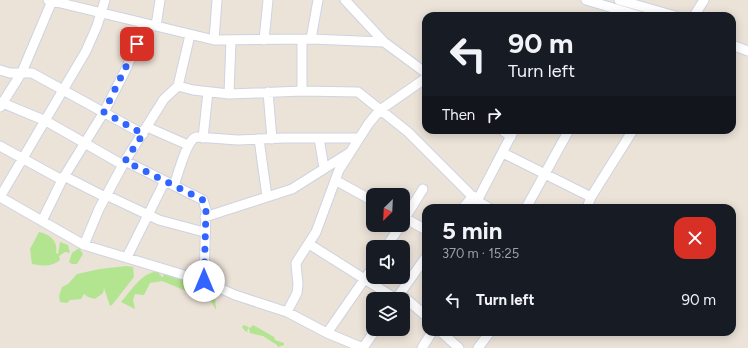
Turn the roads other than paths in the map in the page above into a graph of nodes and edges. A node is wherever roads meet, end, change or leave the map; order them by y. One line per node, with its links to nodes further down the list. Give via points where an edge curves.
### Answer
1 (105, 0): 11 (street)
2 (160, 0): 16 (street)
3 (217, 0): 19 (street)
4 (268, 0): 21 (street)
5 (318, 0): 18 (street)
6 (345, 0): 23 (street)
7 (586, 0): 12 (street)
8 (619, 0): 13 (street)
9 (704, 0): 14 (street)
10 (56, 1): 11 (street); 28 (street)
11 (102, 12): 15 (street); 31 (street, via 86,51)
12 (626, 12)
13 (661, 12)
14 (696, 12)
15 (143, 23): 16 (street); 38 (street, via 137,44)
16 (156, 26): 17 (street)
17 (190, 35): 19 (street); 30 (street)
18 (311, 39): 22 (street); 23 (street)
19 (214, 40): 20 (street)
20 (231, 40): 21 (street); 35 (street)
21 (264, 40): 22 (street)
22 (302, 40): 32 (street)
23 (384, 42): 27 (street)
24 (736, 46): 25 (street)
25 (748, 51)
26 (0, 70): 28 (street)
27 (422, 70)
28 (22, 72): 31 (street, via 32,73); 36 (street)
29 (422, 81): 37 (street)
30 (178, 86): 33 (street); 40 (street, via 164,99)
31 (63, 90): 38 (street); 39 (street)
32 (302, 91): 34 (street); 37 (street, via 358,92)
33 (208, 92): 35 (street); 44 (street)
34 (268, 92): 35 (street); 45 (street)
35 (229, 94)
36 (1, 104): 39 (street)
37 (380, 110): 47 (street); 68 (street, via 408,132)
38 (104, 112): 40 (street); 49 (street)
39 (46, 121): 49 (street); 54 (street)
40 (145, 131): 50 (street); 55 (street)
41 (512, 134): 53 (street)
42 (567, 134): 57 (street)
43 (630, 134): 67 (street)
44 (202, 138): 48 (street); 50 (street, via 192,139)
45 (272, 138): 46 (street); 48 (street)
46 (319, 138): 47 (street); 56 (street)
47 (359, 138): 52 (street)
48 (259, 139): 65 (street)
49 (85, 144): 55 (street); 58 (street)
50 (188, 145): 61 (street)
51 (0, 146): 54 (street)
52 (351, 151): 56 (street); 59 (street)
53 (503, 153): 57 (street); 68 (street)
54 (24, 158): 58 (street); 64 (street)
55 (124, 163): 60 (street); 63 (street)
56 (324, 168): 65 (street, via 292,189)
57 (546, 173): 67 (street); 71 (street)
58 (63, 178): 63 (street); 76 (street)
59 (335, 180): 66 (street); 80 (street, via 319,227)
60 (165, 181): 61 (street); 74 (street)
61 (174, 185): 75 (street, via 203,200)
62 (423, 189): 73 (street)
63 (106, 196): 74 (street); 81 (street)
64 (0, 197): 76 (street)
65 (267, 197): 75 (street)
66 (366, 197)
67 (591, 197): 72 (street)
68 (475, 198): 69 (street); 70 (street)
69 (468, 204)
70 (483, 204)
71 (528, 204)
72 (588, 204)
73 (410, 209)
74 (149, 216): 79 (street); 82 (street)
75 (205, 217): 79 (street)
76 (42, 221): 81 (street)
77 (410, 223): 78 (street)
78 (422, 228)
79 (204, 232): 86 (street)
80 (309, 244): 85 (street); 90 (street, via 296,263 297,293)
81 (84, 245): 82 (street)
82 (127, 257): 86 (street)
83 (422, 263): 88 (street)
84 (366, 277): 85 (street)
85 (364, 280): 87 (street); 92 (street)
86 (204, 281): 90 (street, via 235,295)
87 (383, 292)
88 (401, 292)
89 (410, 302): 91 (street)
90 (287, 312): 92 (street)
91 (422, 313)
92 (327, 333): 97 (street)
93 (371, 336): 97 (street)
94 (430, 336): 98 (street)
95 (446, 336): 99 (street)
96 (487, 336): 100 (street)
97 (363, 348)
98 (422, 348)
99 (459, 348)
100 (478, 348)

